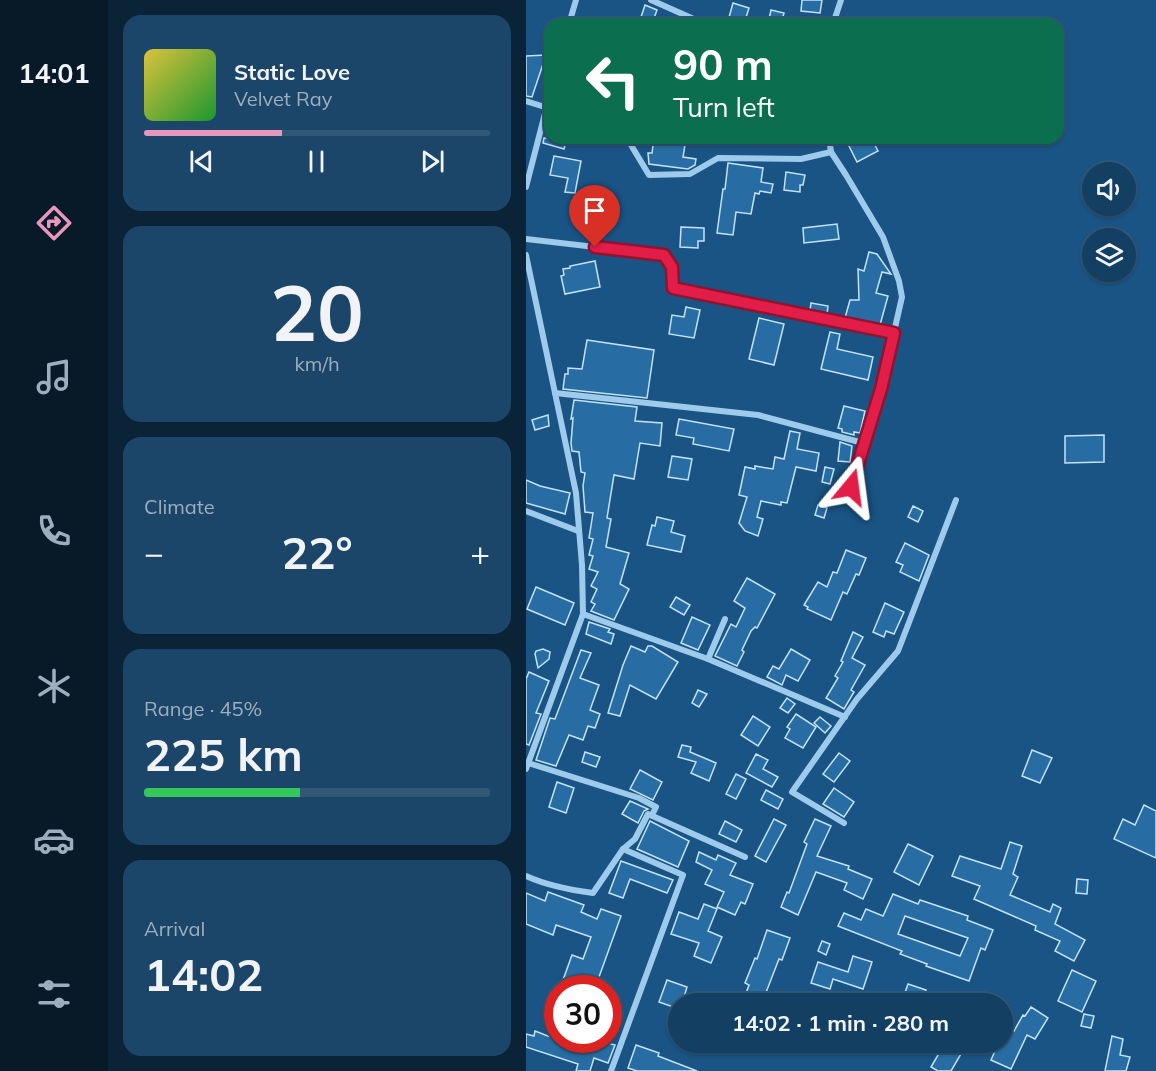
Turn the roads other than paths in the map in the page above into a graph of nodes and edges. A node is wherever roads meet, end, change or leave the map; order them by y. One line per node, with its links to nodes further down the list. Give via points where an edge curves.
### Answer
1 (576, 0): 4 (street)
2 (651, 0): 5 (street)
3 (841, 0): 6 (street)
4 (571, 18)
5 (692, 18)
6 (835, 18)
7 (526, 101): 8 (street)
8 (544, 107)
9 (544, 122): 13 (street)
10 (630, 144): 12 (street, via 649,175 690,174 718,158 801,159)
11 (829, 144): 12 (street)
12 (830, 152): 16 (street, via 883,237 899,281 902,297)
13 (526, 186)
14 (526, 239): 16 (street, via 664,255 672,267 673,288)
15 (526, 255): 17 (street)
16 (894, 333): 18 (street)
17 (555, 393): 18 (street, via 758,415); 22 (street, via 576,493)
18 (863, 443): 19 (street)
19 (851, 487)
20 (956, 500): 26 (street, via 898,651)
21 (526, 511): 22 (street)
22 (578, 531): 23 (street)
23 (583, 614): 25 (street); 27 (street, via 543,725)
24 (725, 619): 25 (street)
25 (708, 659): 26 (street)
26 (845, 717): 30 (street, via 792,792)
27 (528, 754): 28 (street)
28 (527, 766): 29 (street, via 639,798 656,807)
29 (652, 815): 31 (street, via 648,814 635,839); 32 (street)
30 (844, 823)
31 (623, 849): 33 (street, via 594,893 567,890); 34 (street, via 683,875)
32 (745, 857)
33 (526, 876)
34 (611, 1071)

